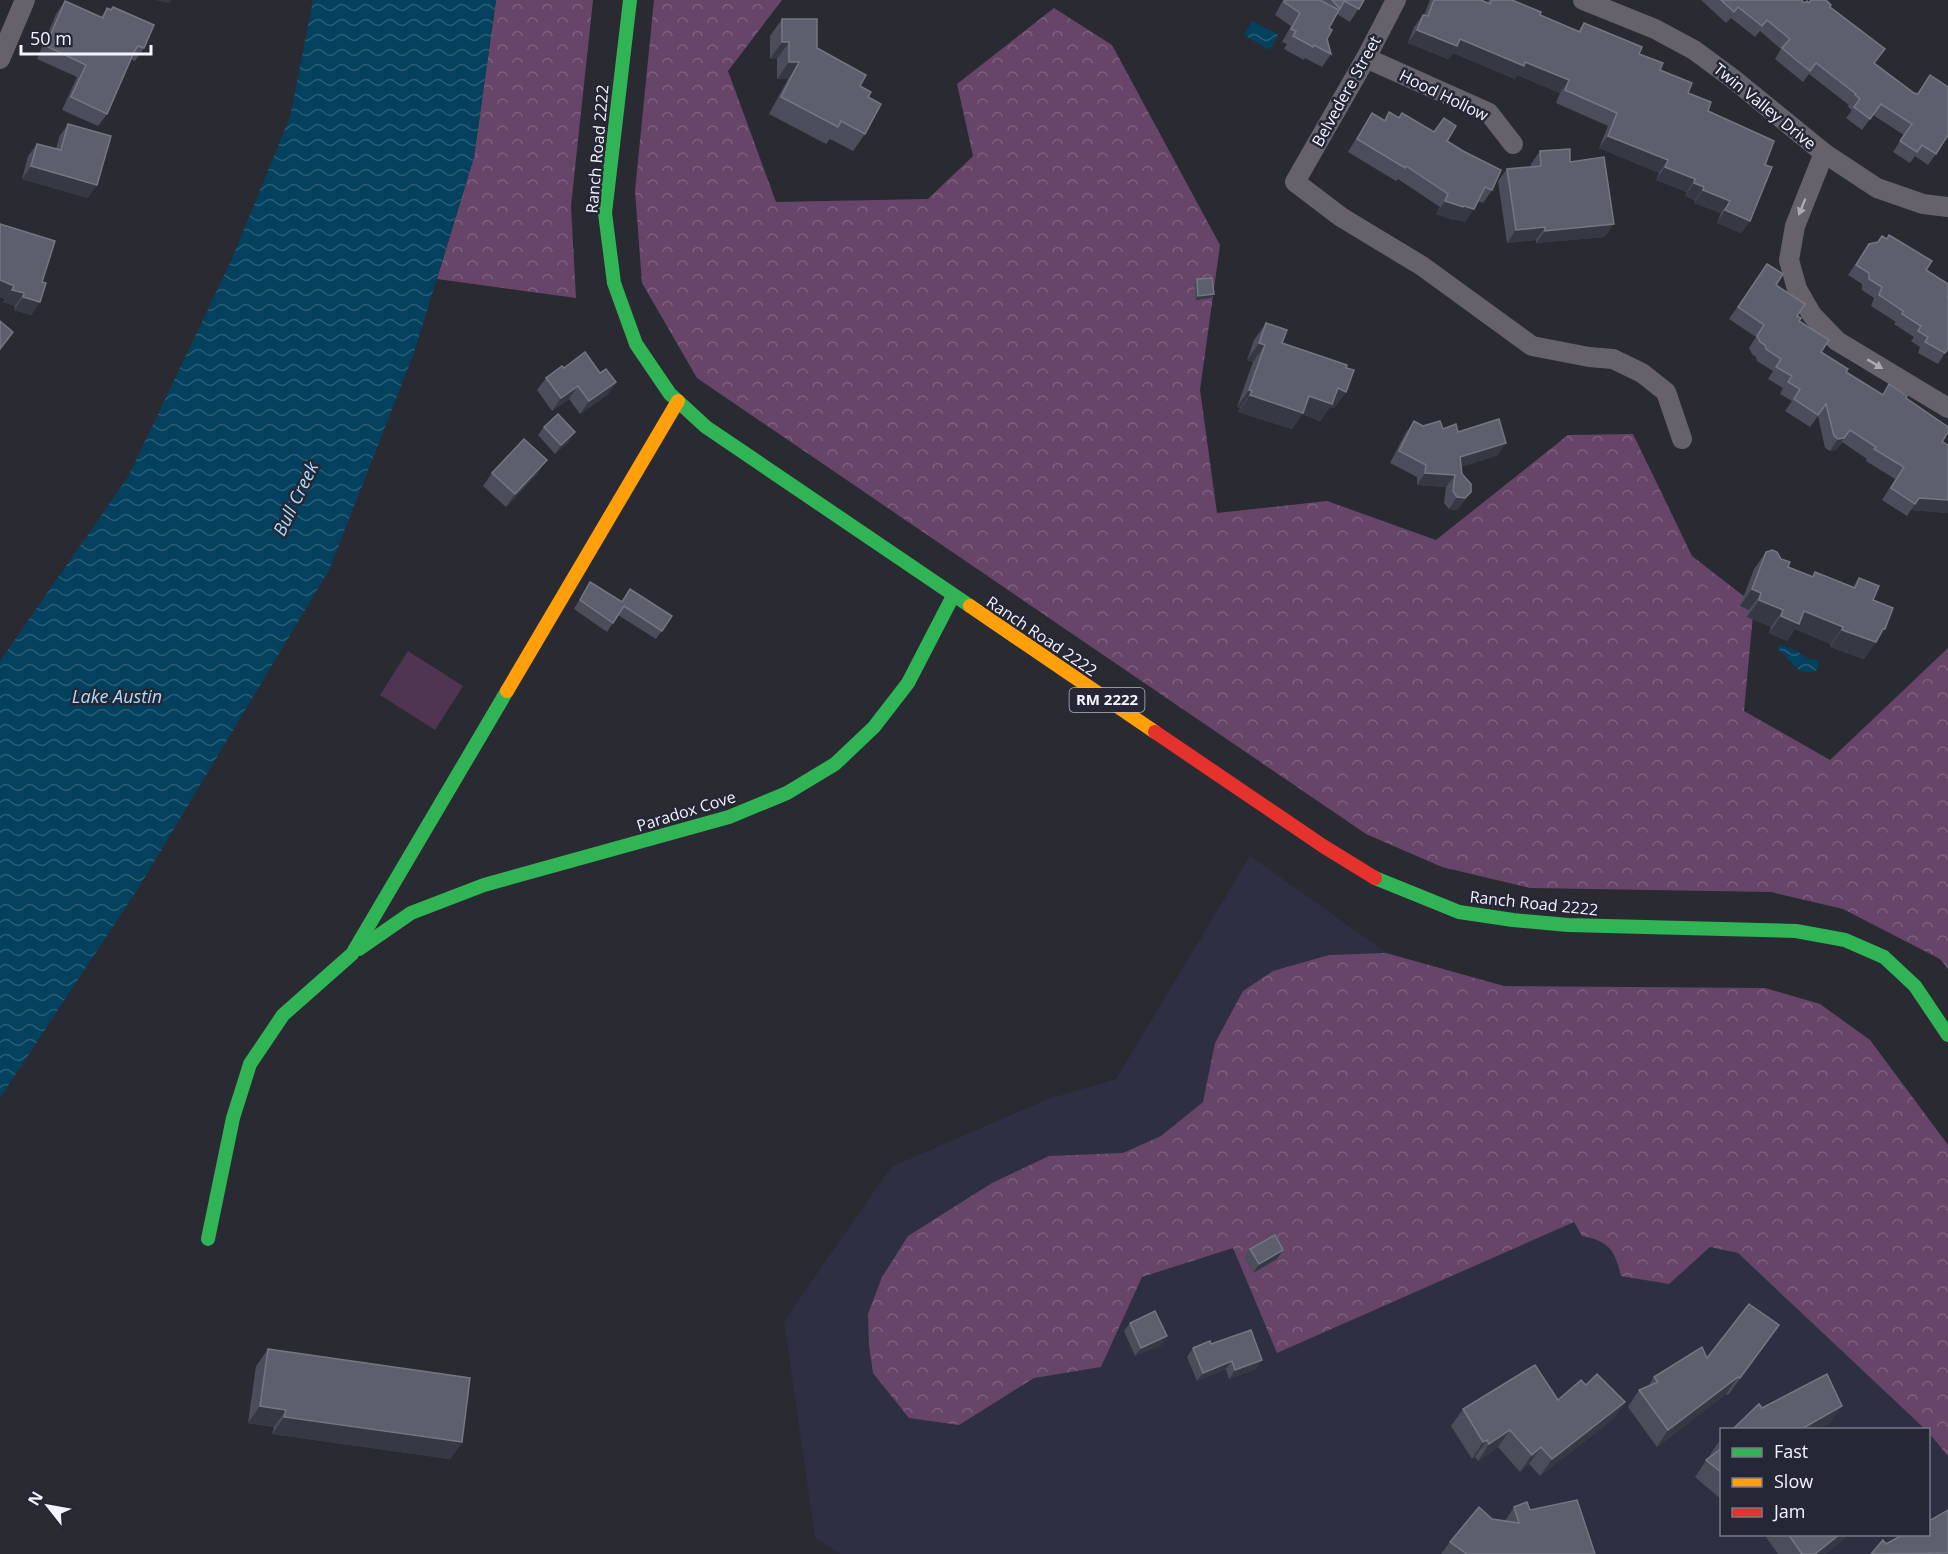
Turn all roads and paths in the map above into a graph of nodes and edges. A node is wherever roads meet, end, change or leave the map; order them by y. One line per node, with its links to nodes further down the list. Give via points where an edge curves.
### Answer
1 (25, 0): 5 (street)
2 (630, 0): 10 (main road, Ranch Road 2222 / RM 2222, via 605,213 614,283 636,344)
3 (1396, 0): 6 (street, Belvedere Street)
4 (1583, 0): 8 (street, Twin Valley Drive, via 1655,29 1694,50)
5 (0, 58)
6 (1365, 58): 7 (street, Hood Hollow, via 1489,114); 12 (street, Belvedere Street, via 1295,182 1341,217 1422,266 1532,346 1613,359 1642,373 1666,392)
7 (1513, 144)
8 (1824, 153): 9 (street, Twin Valley Drive, via 1877,188 1923,204); 11 (street, one-way to 11, via 1795,226 1789,260 1797,289 1812,315 1837,341)
9 (1948, 207)
10 (678, 401): 13 (main road, Ranch Road 2222 / RM 2222, via 706,427); 14 (main road)
11 (1948, 408)
12 (1682, 439)
13 (953, 596): 14 (main road, Paradox Cove, via 908,683 874,727 835,764 787,793 729,818 484,885 411,913); 15 (main road, Ranch Road 2222 / RM 2222, via 1382,882 1459,912 1513,920 1796,931 1845,940 1884,957 1914,986)
14 (352, 954): 16 (main road, via 283,1015 250,1064 233,1119)
15 (1948, 1035)
16 (208, 1239)

